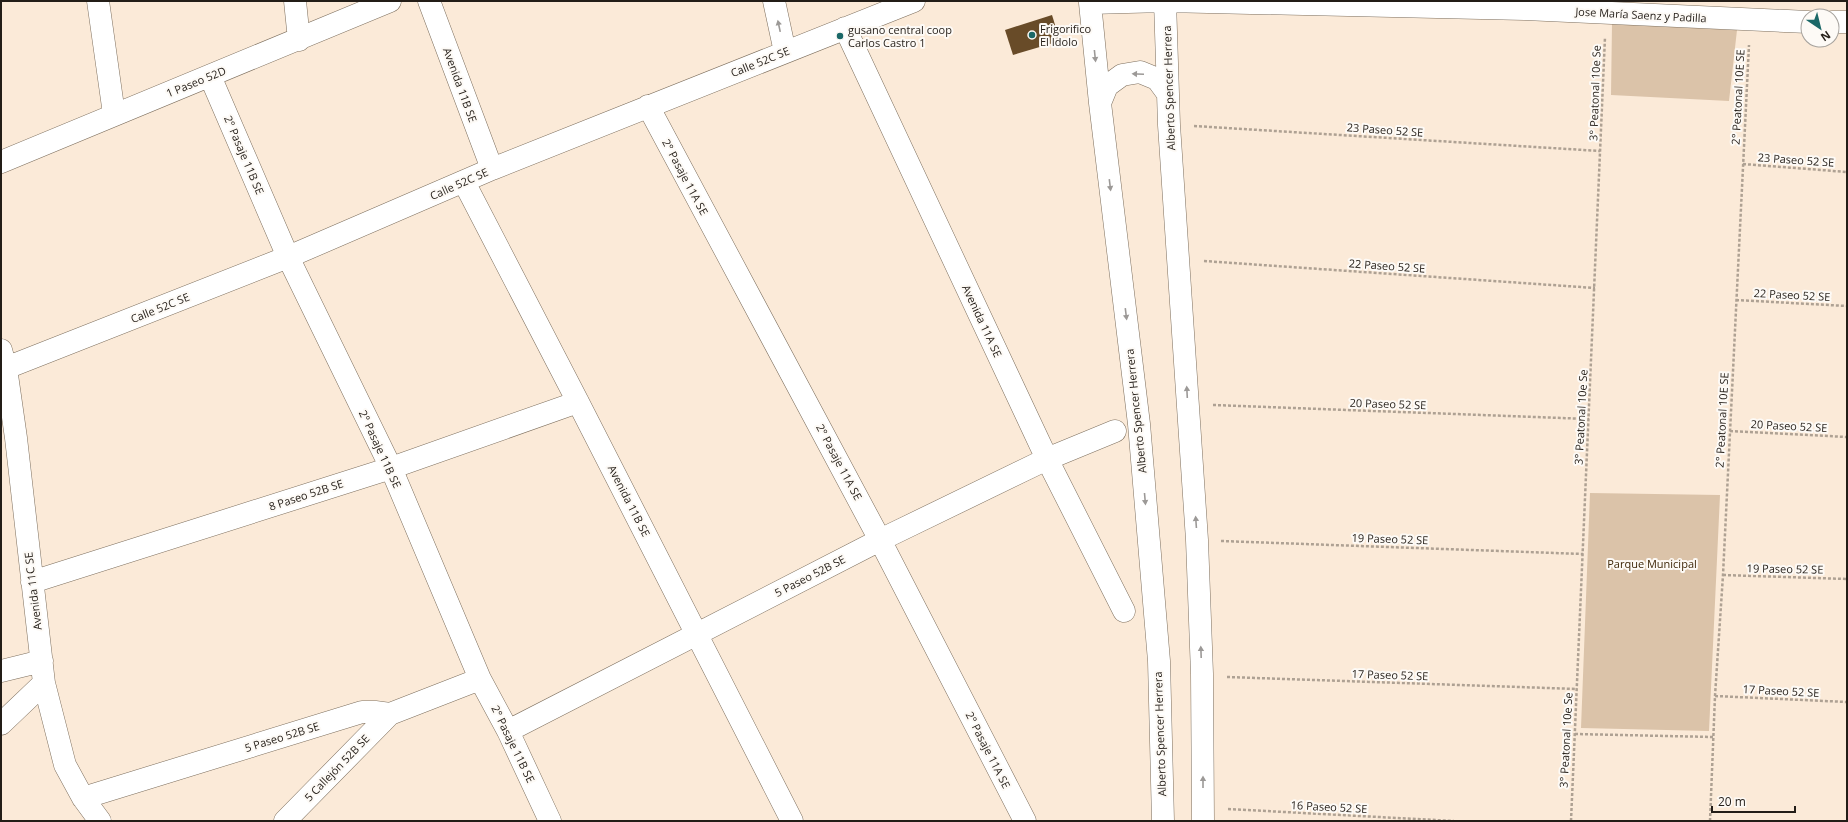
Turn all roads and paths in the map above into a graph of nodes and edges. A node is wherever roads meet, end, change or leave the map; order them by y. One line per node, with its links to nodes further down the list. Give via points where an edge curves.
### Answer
1 (98, 1): 20 (street)
2 (295, 1): 14 (street)
3 (390, 1): 14 (street, 1 Paseo 52D)
4 (429, 1): 25 (street, Avenida 11B SE)
5 (774, 1): 15 (street, one-way to 5)
6 (914, 1): 13 (street, Calle 52C SE)
7 (1165, 1): 8 (street, Jose María Saenz y Padilla); 9 (street, Jose María Saenz y Padilla); 17 (street, Alberto Spencer Herrera)
8 (1090, 2): 18 (street, Alberto Spencer Herrera, one-way to 18)
9 (1525, 5): 10 (street, Jose María Saenz y Padilla)
10 (1606, 13): 11 (street, Jose María Saenz y Padilla); 22 (path, 3° Peatonal 10e Se)
11 (1750, 20): 12 (street, Jose María Saenz y Padilla); 24 (path, 2° Peatonal 10E SE)
12 (1800, 22)
13 (845, 28): 15 (street, Calle 52C SE); 41 (street, Avenida 11A SE)
14 (299, 40): 16 (street, 1 Paseo 52D)
15 (785, 52): 19 (street, Calle 52C SE)
16 (210, 76): 20 (street, 1 Paseo 52D); 28 (street, 2° Pasaje 11B SE)
17 (1168, 94): 18 (street, one-way to 18, via 1157,79 1140,72 1122,75 1107,86); 21 (street, Alberto Spencer Herrera)
18 (1100, 103): 71 (street, Alberto Spencer Herrera, one-way to 71, via 1139,424 1158,661)
19 (648, 106): 25 (street, Calle 52C SE); 43 (street, 2° Pasaje 11A SE)
20 (114, 114): 23 (street, 1 Paseo 52D)
21 (1169, 125): 22 (path, 23 Paseo 52 SE); 29 (street, Alberto Spencer Herrera)
22 (1600, 151): 30 (path, 3° Peatonal 10e Se)
23 (1, 162)
24 (1743, 164): 26 (path, 23 Paseo 52 SE); 31 (path, 2° Peatonal 10E SE)
25 (492, 169): 27 (street, Calle 52C SE)
26 (1847, 172)
27 (464, 182): 28 (street, Calle 52C SE); 34 (street, Avenida 11B SE)
28 (288, 257): 33 (street, Calle 52C SE); 42 (street, 2° Pasaje 11B SE)
29 (1179, 260): 30 (path, 22 Paseo 52 SE); 35 (street, Alberto Spencer Herrera, one-way to 29)
30 (1595, 288): 36 (path, 3° Peatonal 10e Se)
31 (1736, 300): 32 (path, 22 Paseo 52 SE); 37 (path, 2° Peatonal 10E SE)
32 (1847, 306)
33 (4, 359): 40 (street, Avenida 11C SE)
34 (578, 402): 42 (street, 8 Paseo 52B SE); 50 (street, Avenida 11B SE)
35 (1187, 404): 36 (path, 20 Paseo 52 SE); 44 (street, Alberto Spencer Herrera, one-way to 35)
36 (1589, 419): 45 (path, 3° Peatonal 10e Se)
37 (1730, 430): 39 (path, 20 Paseo 52 SE); 46 (path, 2° Peatonal 10E SE)
38 (1116, 431): 41 (street, 5 Paseo 52B SE)
39 (1847, 438)
40 (9, 439): 48 (street, Avenida 11C SE)
41 (1047, 459): 43 (street, 5 Paseo 52B SE); 49 (street, Avenida 11A SE)
42 (391, 468): 48 (street, 8 Paseo 52B SE); 54 (street, 2° Pasaje 11B SE)
43 (880, 540): 50 (street, 5 Paseo 52B SE); 70 (street, 2° Pasaje 11A SE)
44 (1197, 540): 45 (path, 19 Paseo 52 SE); 53 (street, Alberto Spencer Herrera, one-way to 44)
45 (1582, 554): 56 (path, 3° Peatonal 10e Se)
46 (1723, 576): 47 (path, 19 Paseo 52 SE); 57 (path, 2° Peatonal 10E SE)
47 (1847, 579)
48 (32, 582): 51 (street, Avenida 11C SE)
49 (1124, 611)
50 (697, 634): 61 (street, 5 Paseo 52B SE); 69 (street, Avenida 11B SE)
51 (42, 661): 52 (street); 55 (street, Avenida 11C SE)
52 (1, 671)
53 (1202, 674): 56 (path, 17 Paseo 52 SE, via 1239,679); 65 (street, Alberto Spencer Herrera, one-way to 53)
54 (480, 680): 59 (street, 5 Paseo 52B SE); 61 (street, 2° Pasaje 11B SE)
55 (44, 683): 60 (street); 64 (street, Avenida 11C SE, via 66,765)
56 (1577, 689): 62 (path, 3° Peatonal 10e Se)
57 (1715, 696): 58 (path, 17 Paseo 52 SE); 63 (path, 2° Peatonal 10E SE)
58 (1847, 702)
59 (390, 714): 64 (street, 5 Paseo 52B SE, via 362,712); 67 (street, 5 Callejón 52B SE)
60 (1, 724)
61 (508, 731): 68 (street, 2° Pasaje 11B SE)
62 (1575, 734): 63 (path); 73 (path, 3° Peatonal 10e Se)
63 (1713, 737): 74 (path, 2° Peatonal 10E SE)
64 (83, 798): 66 (street, Avenida 11C SE)
65 (1203, 814): 72 (path, 16 Paseo 52 SE)
66 (100, 821)
67 (285, 821)
68 (550, 821)
69 (792, 821)
70 (1025, 821)
71 (1163, 821)
72 (1454, 821)
73 (1571, 821)
74 (1710, 821)

